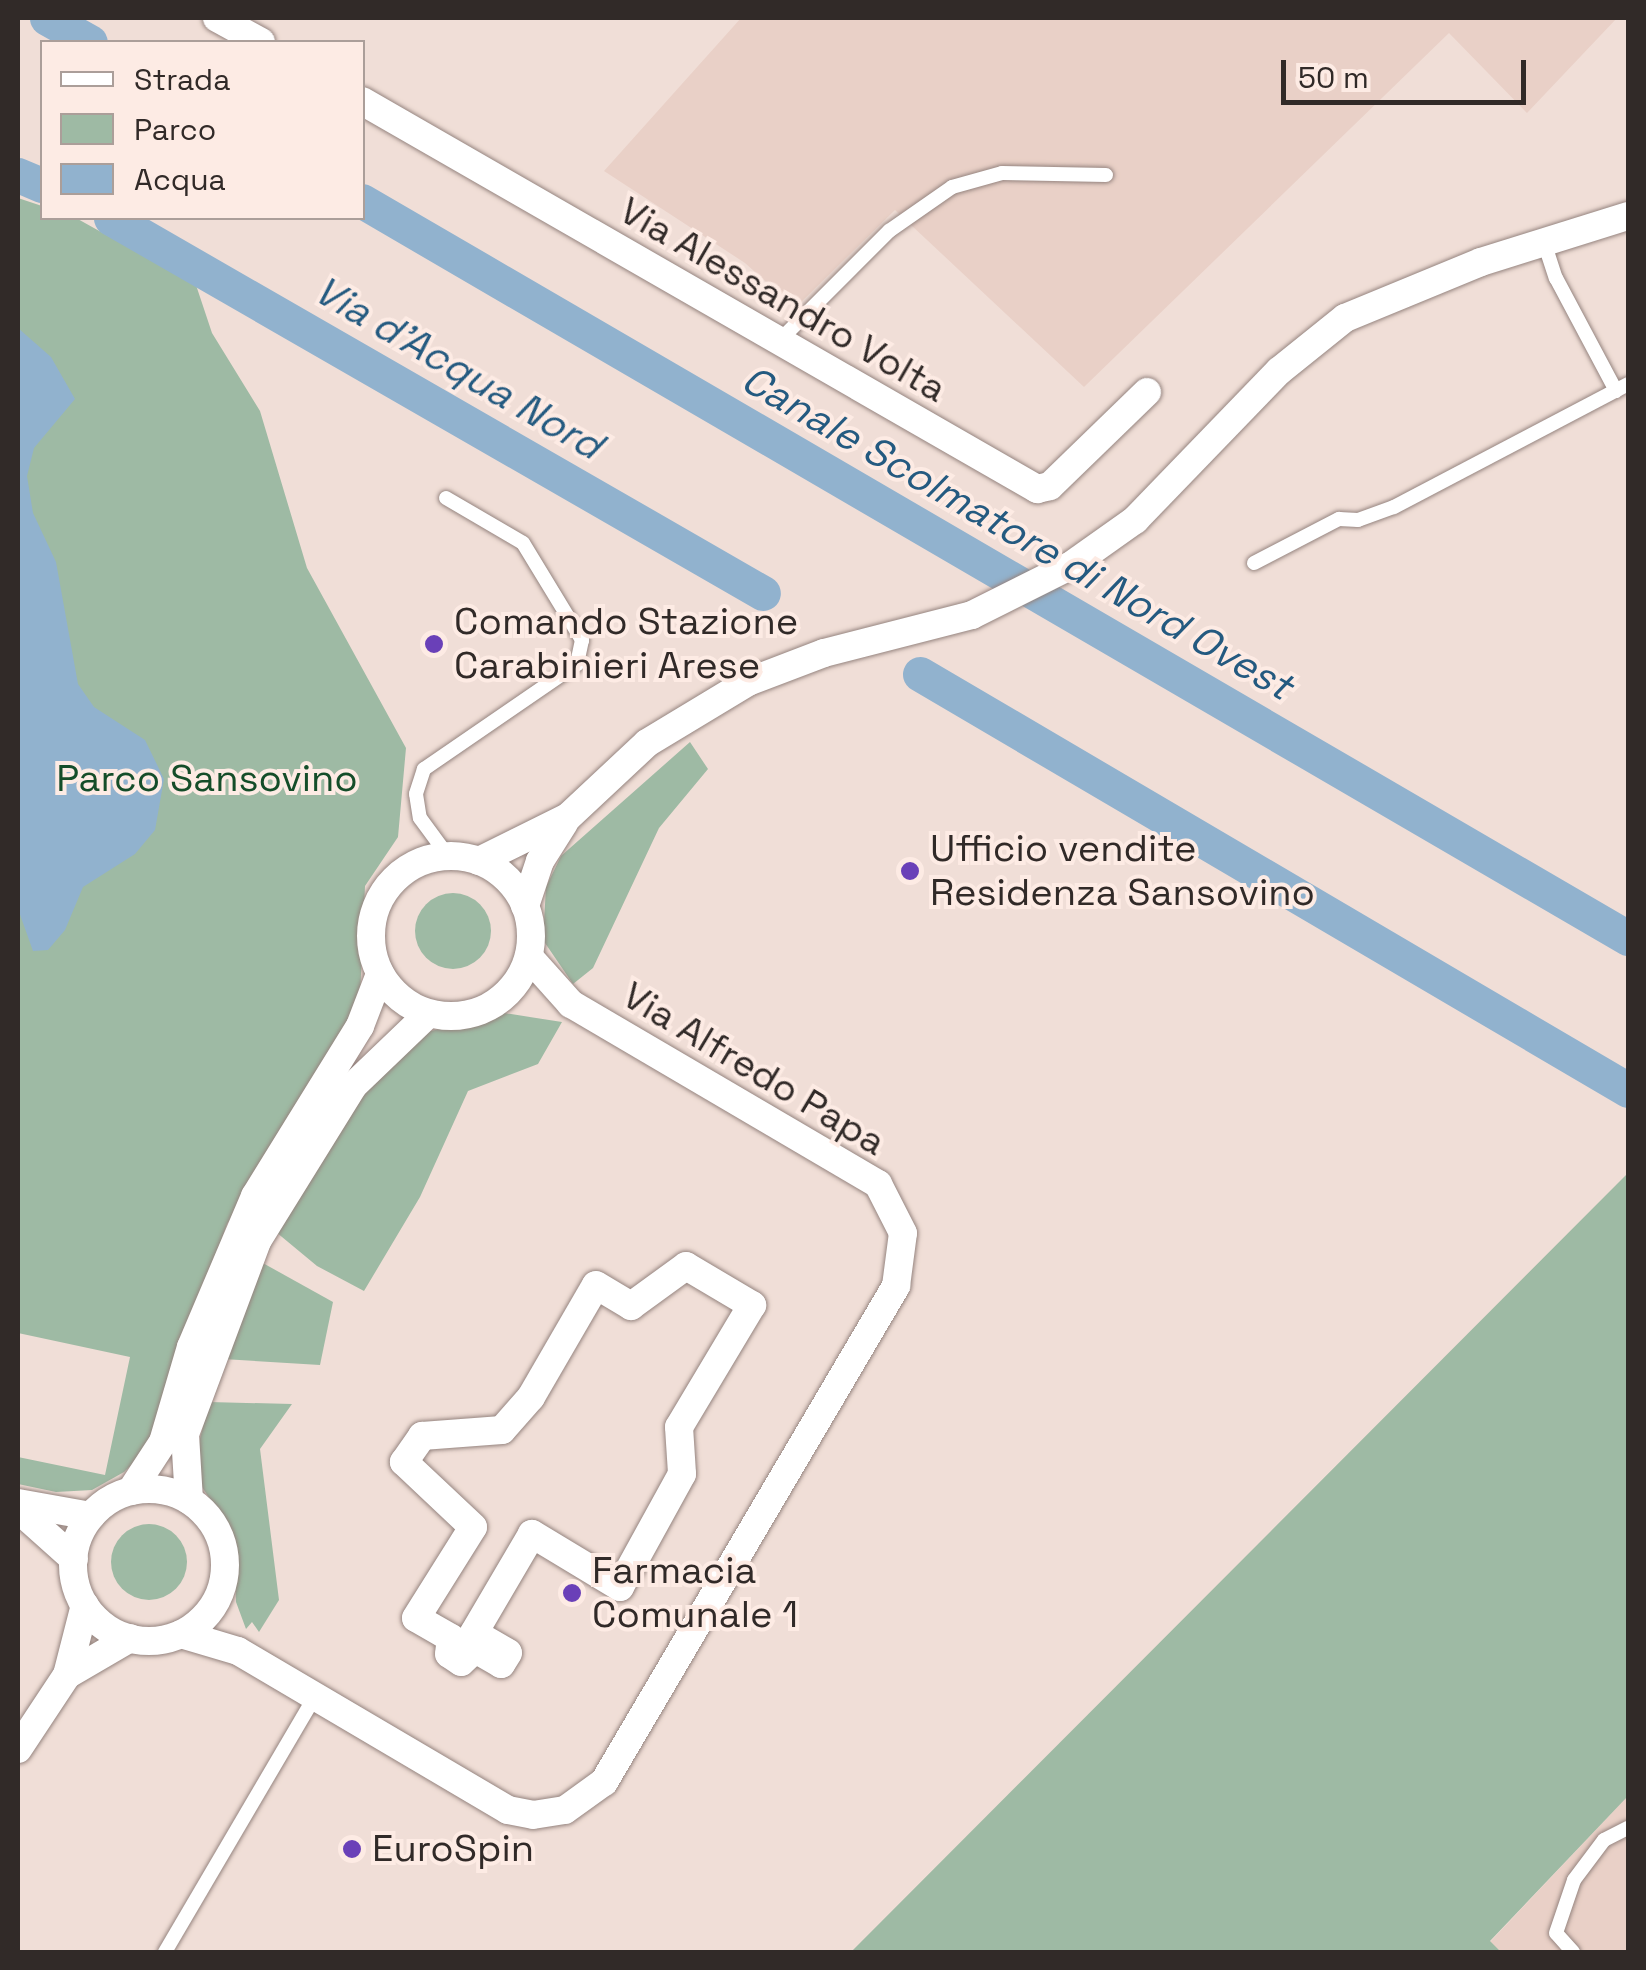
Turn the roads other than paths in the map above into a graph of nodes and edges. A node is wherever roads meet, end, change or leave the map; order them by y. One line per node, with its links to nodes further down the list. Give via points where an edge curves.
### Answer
1 (217, 18): 2 (street)
2 (257, 40)
3 (365, 103): 7 (street, Via Alessandro Volta)
4 (1106, 175): 7 (lane, via 1002,173 952,187 889,231)
5 (1628, 216): 6 (street)
6 (1544, 242): 8 (lane, via 1556,278); 12 (street, via 1392,294 1345,318 1279,371 1135,520 1070,566 990,608 824,653 748,682 647,743)
7 (779, 342): 9 (street, Via Alessandro Volta, via 1038,489 1050,486)
8 (1622, 388): 11 (lane, via 1394,507 1358,520 1340,518)
9 (1148, 392)
10 (446, 498): 13 (lane, via 523,542 582,640 577,664 424,769 416,794 420,818)
11 (1254, 563)
12 (568, 818): 14 (street); 15 (street, via 540,860)
13 (448, 856): 14 (street); 17 (street, via 409,867 381,896 371,935)
14 (479, 861): 15 (street, via 506,880)
15 (525, 906): 16 (street)
16 (529, 958): 18 (street); 19 (street, Via Alfredo Papa)
17 (380, 974): 20 (street, via 408,1005); 22 (street, via 360,1026 280,1149 238,1231 191,1347 163,1442)
18 (506, 996): 19 (street, Via Alfredo Papa); 20 (street, via 469,1014)
19 (571, 1004): 33 (street, Via Alfredo Papa, via 878,1184 903,1233 896,1286 626,1746 588,1797 551,1814 508,1810)
20 (428, 1014): 23 (street, via 353,1086 257,1242 185,1434)
21 (502, 1430): 21 (street, via 422,1436 404,1462 473,1527 416,1618 451,1638 449,1654 466,1662 475,1649 501,1664 508,1653 474,1633 532,1534 620,1587 682,1474 679,1427 752,1305 686,1266 631,1306 596,1285 530,1397)
22 (131, 1491): 23 (street); 25 (street)
23 (189, 1500): 27 (street, via 220,1536 225,1560)
24 (18, 1506): 25 (street); 26 (street)
25 (92, 1516): 26 (street)
26 (74, 1559): 28 (street)
27 (216, 1603): 29 (street); 31 (street)
28 (86, 1605): 30 (street); 32 (street)
29 (181, 1634): 30 (street); 31 (street, Via Alfredo Papa)
30 (130, 1638): 32 (street)
31 (238, 1651): 33 (street, Via Alfredo Papa)
32 (67, 1675): 34 (street)
33 (314, 1698): 36 (lane)
34 (18, 1749)
35 (1628, 1828): 37 (lane, via 1604,1840 1574,1880 1556,1934)
36 (165, 1952)
37 (1573, 1952)

